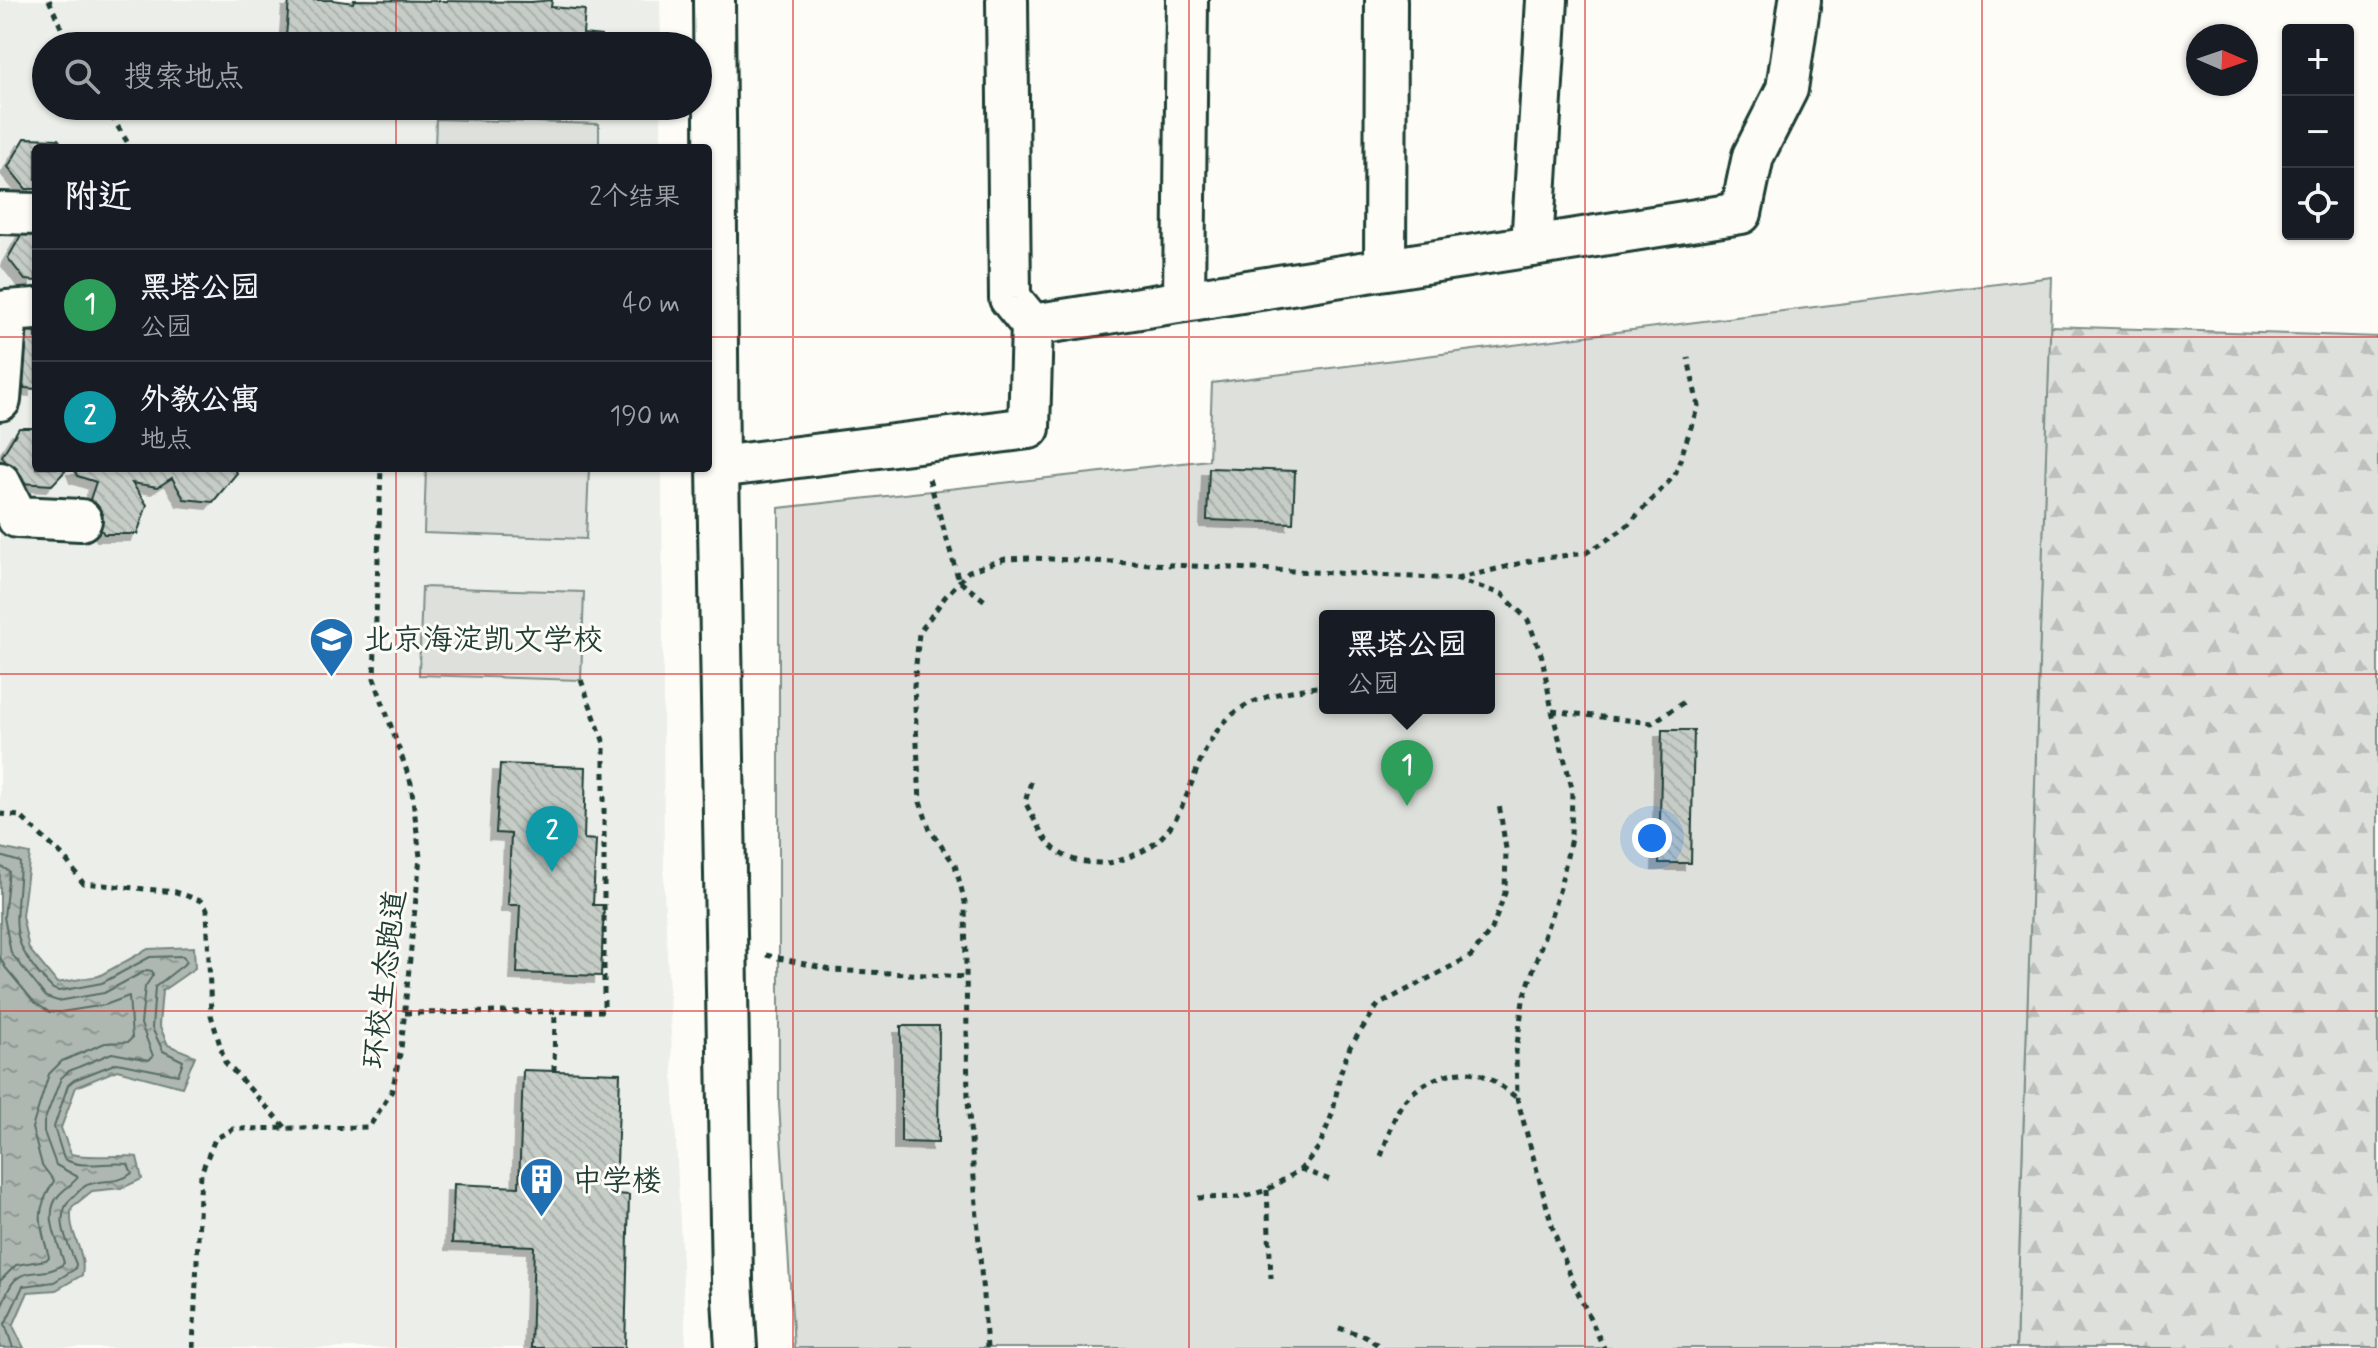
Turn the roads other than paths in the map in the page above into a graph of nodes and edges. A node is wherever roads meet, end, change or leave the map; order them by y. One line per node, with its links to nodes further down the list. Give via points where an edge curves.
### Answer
1 (714, 0): 15 (street)
2 (1007, 0): 13 (street, via 1010,298)
3 (1187, 0): 11 (street)
4 (1386, 0): 10 (street)
5 (1547, 0): 9 (street)
6 (1800, 0): 9 (street, via 1787,89 1753,156 1741,213)
7 (0, 213): 8 (street)
8 (32, 214)
9 (1532, 246): 10 (street)
10 (1385, 269): 11 (street)
11 (1184, 301): 13 (street)
12 (32, 309): 14 (street, via 7,311)
13 (1032, 325): 15 (street, via 1029,428)
14 (0, 400)
15 (718, 467): 18 (street)
16 (0, 483): 17 (street, via 17,517)
17 (81, 520)
18 (736, 1348)

